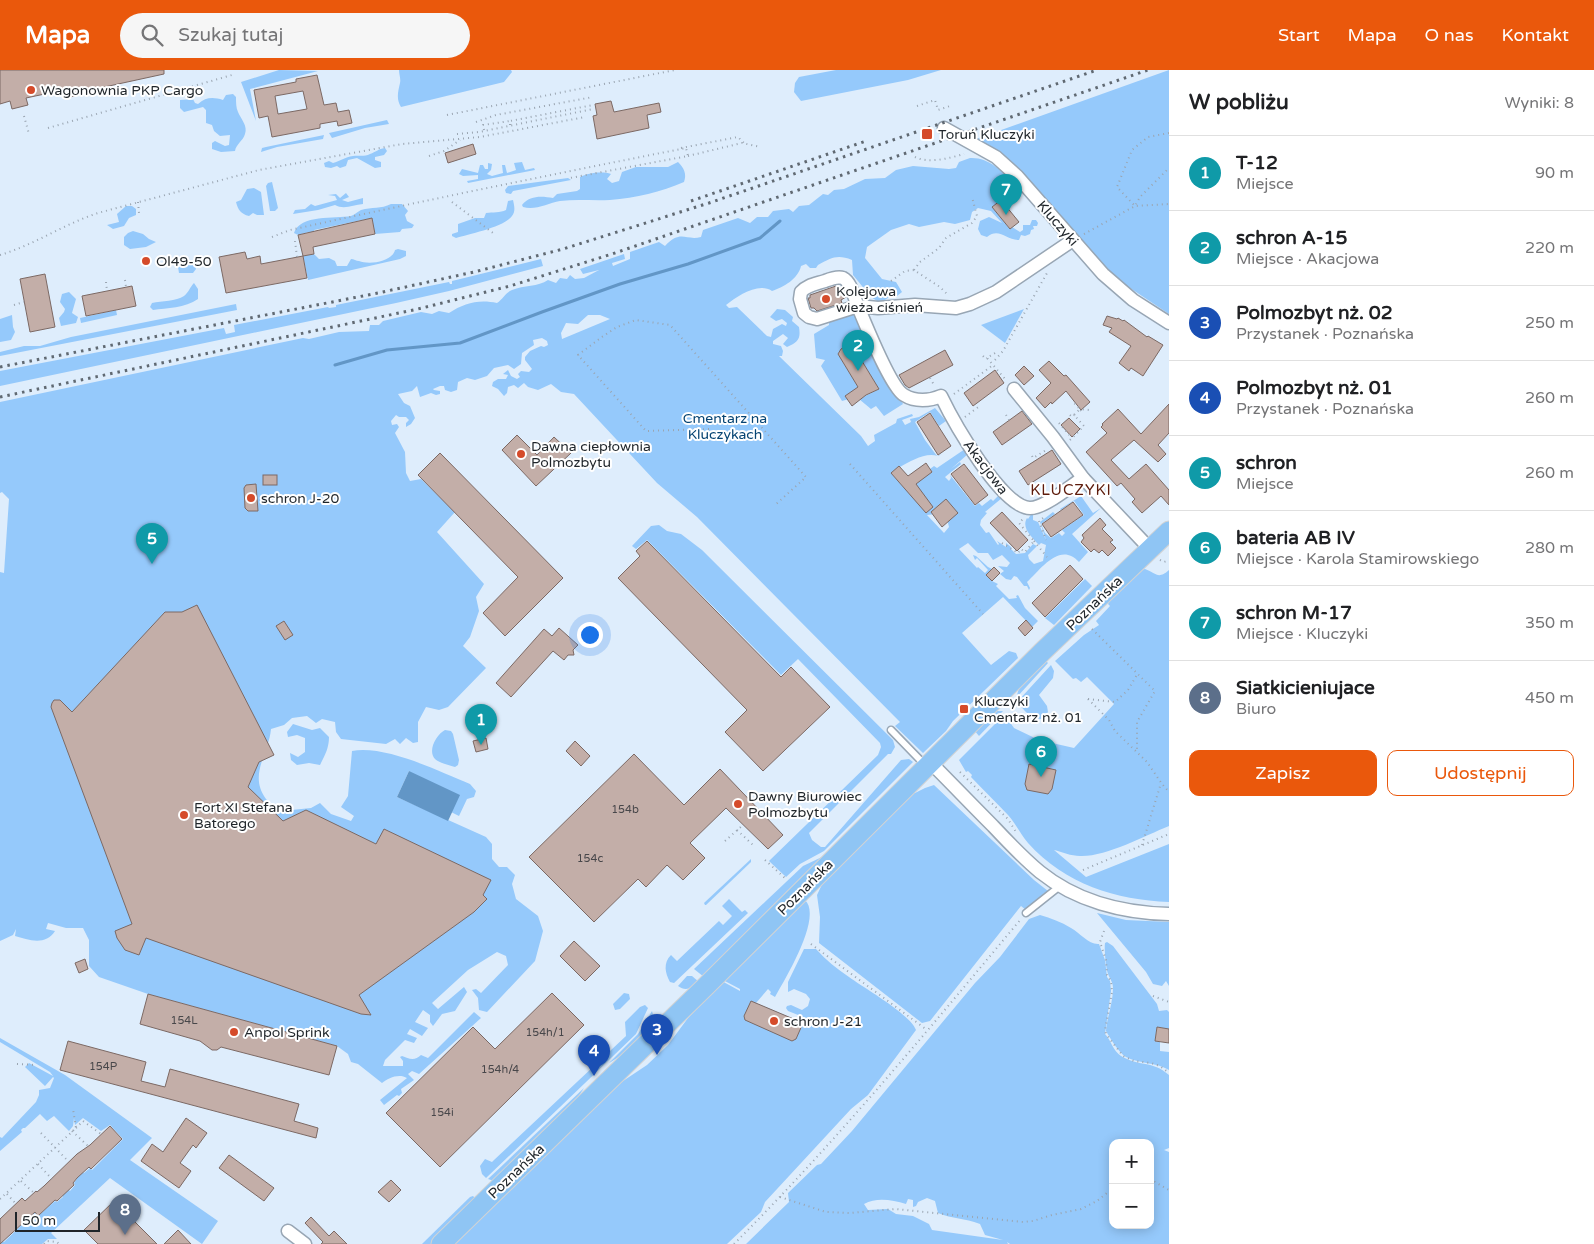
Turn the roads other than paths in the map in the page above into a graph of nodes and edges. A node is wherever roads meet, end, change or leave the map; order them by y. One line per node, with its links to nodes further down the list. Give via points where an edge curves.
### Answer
1 (944, 128): 2 (street, Kluczyki, via 996,157)
2 (1073, 240): 3 (street, via 996,292 961,307 915,305 878,308); 4 (street, Kluczyki, via 1122,291)
3 (856, 300): 3 (street, via 848,281 840,277 806,287 800,296 806,315 817,319); 6 (street, Akacjowa, via 888,373 900,392 919,400 941,396 955,424 1010,500 1034,508)
4 (1169, 323)
5 (1014, 389): 6 (street)
6 (1083, 478): 8 (street)
7 (1169, 531): 8 (main road, Poznańska)
8 (1150, 549): 10 (main road, Poznańska)
9 (891, 730): 10 (lane)
10 (929, 765): 11 (street, via 1019,853); 16 (main road, Poznańska)
11 (1060, 886): 12 (lane); 13 (street, via 1106,905)
12 (1026, 913)
13 (1169, 914)
14 (288, 1231): 15 (street)
15 (305, 1244)
16 (441, 1244)

